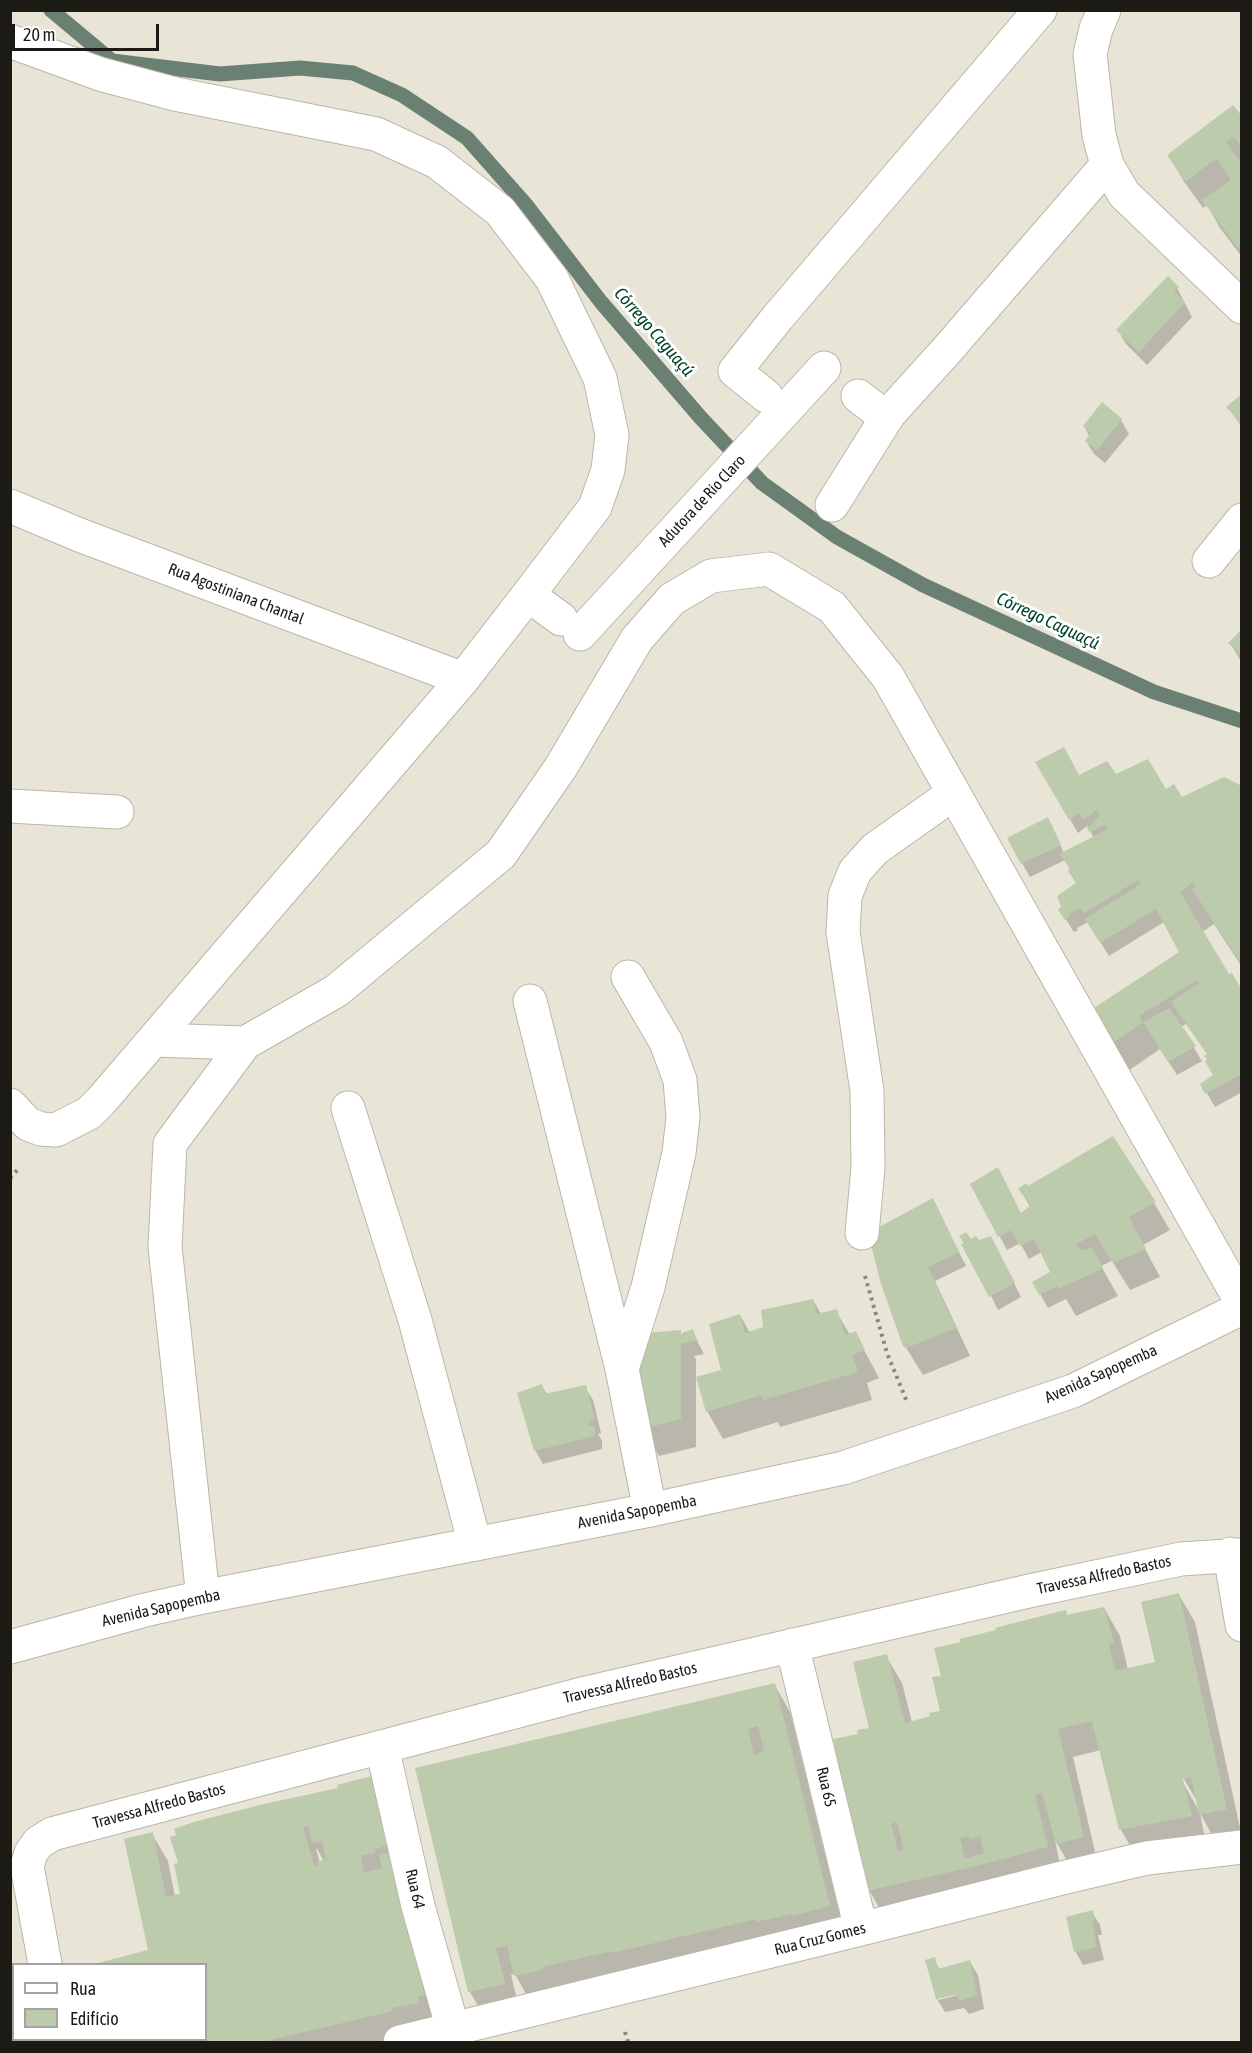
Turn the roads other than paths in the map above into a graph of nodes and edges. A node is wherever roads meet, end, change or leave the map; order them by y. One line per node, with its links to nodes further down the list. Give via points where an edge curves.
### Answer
1 (1040, 10): 7 (street, via 735,370)
2 (1104, 10): 4 (street, via 1090,54 1099,135)
3 (10, 41): 14 (street, via 100,74 175,94 376,134 437,162 500,211 552,279 600,378 612,435 608,470 595,507)
4 (1107, 165): 5 (street, via 1124,194); 9 (street)
5 (1242, 307)
6 (824, 368): 15 (street, Adutora de Rio Claro)
7 (766, 396)
8 (858, 396): 9 (street)
9 (887, 418): 10 (street)
10 (832, 505)
11 (10, 506): 16 (street, Rua Agostiniana Chantal)
12 (1242, 520): 13 (street)
13 (1209, 561)
14 (528, 595): 15 (street); 16 (street)
15 (591, 641): 17 (street, via 637,639 672,599 711,576 769,569 832,607 888,677); 23 (street, via 561,767 501,854 336,991)
16 (463, 679): 22 (street)
17 (954, 793): 26 (street, via 874,849 855,871 845,896 843,932 867,1091 868,1168); 27 (street)
18 (10, 806): 19 (street)
19 (117, 812)
20 (628, 977): 28 (street, via 666,1042 680,1080 683,1117 679,1153 648,1287)
21 (530, 1001): 28 (street)
22 (154, 1040): 23 (street); 24 (street, via 89,1113 56,1130 28,1124)
23 (245, 1043): 32 (street, via 170,1144 165,1247)
24 (10, 1105)
25 (348, 1108): 30 (street, via 415,1320)
26 (862, 1233)
27 (1242, 1306): 29 (street, Avenida Sapopemba, via 1073,1391 843,1468)
28 (622, 1369): 29 (street)
29 (650, 1510): 30 (street, Avenida Sapopemba)
30 (476, 1544): 32 (street, Avenida Sapopemba)
31 (1236, 1555): 33 (street); 34 (street, Travessa Alfredo Bastos, via 1181,1559)
32 (203, 1597): 35 (street, Avenida Sapopemba)
33 (1242, 1625)
34 (792, 1646): 36 (street, Travessa Alfredo Bastos, via 586,1693); 38 (street, Rua 65)
35 (10, 1647)
36 (382, 1747): 39 (street, Travessa Alfredo Bastos, via 52,1834 38,1843 27,1866); 40 (street, Rua 64, via 418,1906)
37 (1242, 1847): 38 (street, Rua Cruz Gomes, via 1147,1858)
38 (861, 1929): 40 (street, Rua Cruz Gomes)
39 (45, 1963)
40 (453, 2029): 41 (street, Rua Cruz Gomes)
41 (400, 2043)

